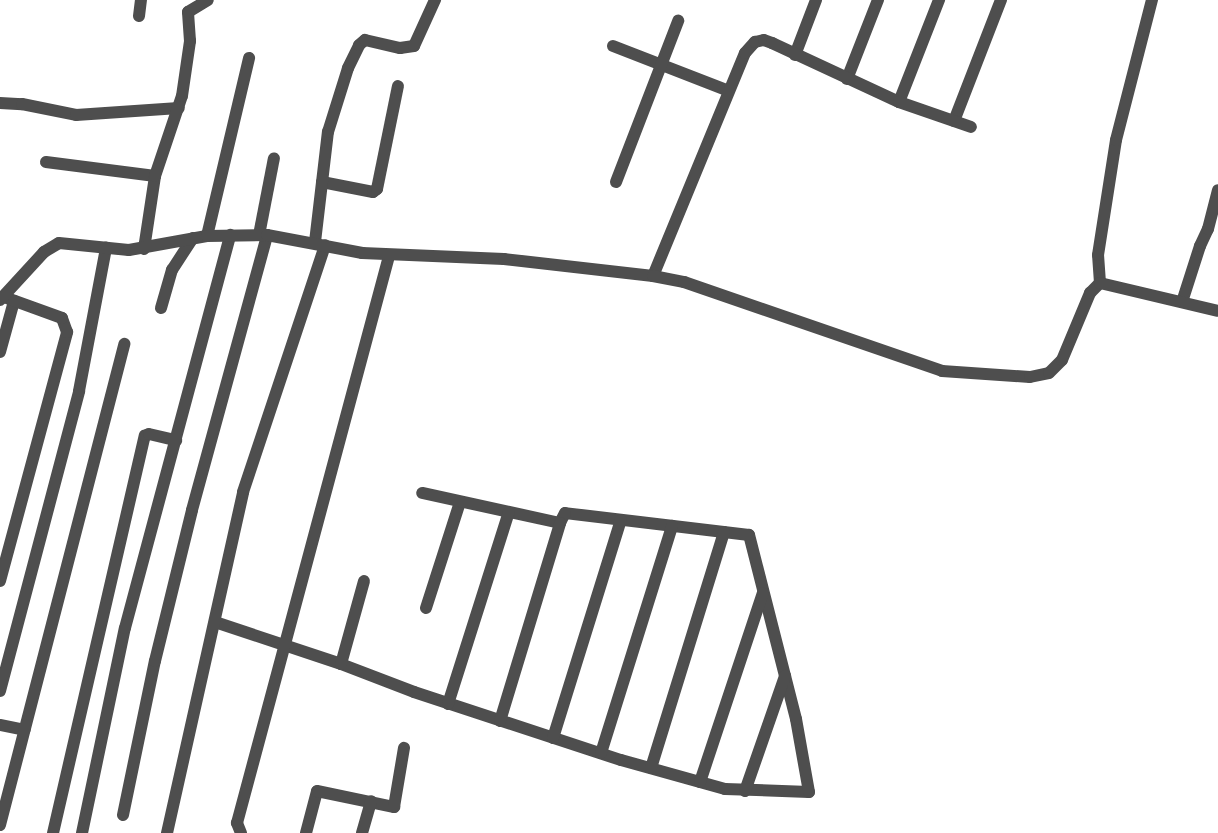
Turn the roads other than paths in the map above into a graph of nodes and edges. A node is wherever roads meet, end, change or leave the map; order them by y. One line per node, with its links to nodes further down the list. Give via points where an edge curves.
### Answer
1 (141, 0): 9 (street)
2 (207, 0): 20 (street, via 188,12 189,41)
3 (435, 0): 26 (street, via 414,46 400,48 365,40 358,45 328,132)
4 (816, 0): 12 (street)
5 (878, 0): 15 (street)
6 (939, 0): 18 (street)
7 (1000, 0): 21 (street)
8 (1152, 0): 38 (street, via 1116,140 1098,255)
9 (139, 16)
10 (678, 21): 14 (street)
11 (613, 46): 14 (street)
12 (795, 55): 15 (street); 17 (street, via 764,40 755,42 745,53)
13 (249, 58): 31 (street)
14 (662, 65): 17 (street); 27 (street)
15 (847, 79): 18 (street)
16 (398, 86): 26 (street, via 376,189 373,192)
17 (729, 91): 37 (street)
18 (899, 102): 21 (street)
19 (0, 103): 20 (street, via 76,115)
20 (179, 108): 25 (street)
21 (954, 121): 22 (street)
22 (971, 127)
23 (274, 158): 30 (street)
24 (46, 162): 25 (street)
25 (155, 176): 35 (street)
26 (322, 182): 33 (street)
27 (616, 182)
28 (1218, 190): 40 (street, via 1209,229)
29 (230, 235): 30 (street); 31 (street); 45 (street)
30 (263, 235): 33 (street); 73 (street, via 155,662)
31 (207, 236): 32 (street)
32 (193, 238): 35 (street); 41 (street, via 171,270)
33 (320, 244): 36 (street); 57 (street, via 243,492)
34 (106, 248): 35 (street); 39 (street, via 66,242 50,247); 61 (street, via 79,391)
35 (144, 249)
36 (389, 256): 37 (street, via 504,260); 58 (street)
37 (654, 276): 38 (street, via 702,287 942,371 1030,377 1049,373 1062,360 1090,292)
38 (1100, 283): 40 (street)
39 (6, 300): 44 (street); 53 (street, via 62,318 67,332)
40 (1182, 302): 42 (street)
41 (160, 308)
42 (1218, 311)
43 (124, 344): 65 (street)
44 (0, 352)
45 (176, 440): 75 (street, via 145,436); 76 (street, via 125,628)
46 (422, 493): 47 (street)
47 (460, 502): 48 (street); 56 (street)
48 (509, 512): 50 (street); 62 (street)
49 (621, 520): 50 (street, via 565,513); 51 (street); 66 (street)
50 (560, 523): 63 (street)
51 (672, 526): 52 (street); 68 (street)
52 (724, 532): 55 (street, via 749,536); 69 (street)
53 (0, 580)
54 (364, 581): 59 (street)
55 (764, 592): 60 (street); 70 (street)
56 (426, 608)
57 (215, 622): 58 (street); 77 (street)
58 (285, 646): 59 (street); 78 (street, via 237,823)
59 (340, 664): 62 (street)
60 (785, 675): 71 (street); 71 (street, via 809,792)
61 (0, 691)
62 (448, 704): 63 (street)
63 (500, 721): 66 (street)
64 (0, 725): 65 (street)
65 (25, 730): 74 (street)
66 (553, 738): 68 (street)
67 (404, 748): 72 (street, via 394,807)
68 (601, 753): 69 (street)
69 (651, 768): 70 (street)
70 (700, 782): 71 (street)
71 (745, 791)
72 (371, 801): 79 (street, via 317,791); 80 (street)
73 (123, 816)
74 (0, 825)
75 (53, 833)
76 (81, 833)
77 (166, 833)
78 (241, 833)
79 (306, 833)
80 (362, 833)

